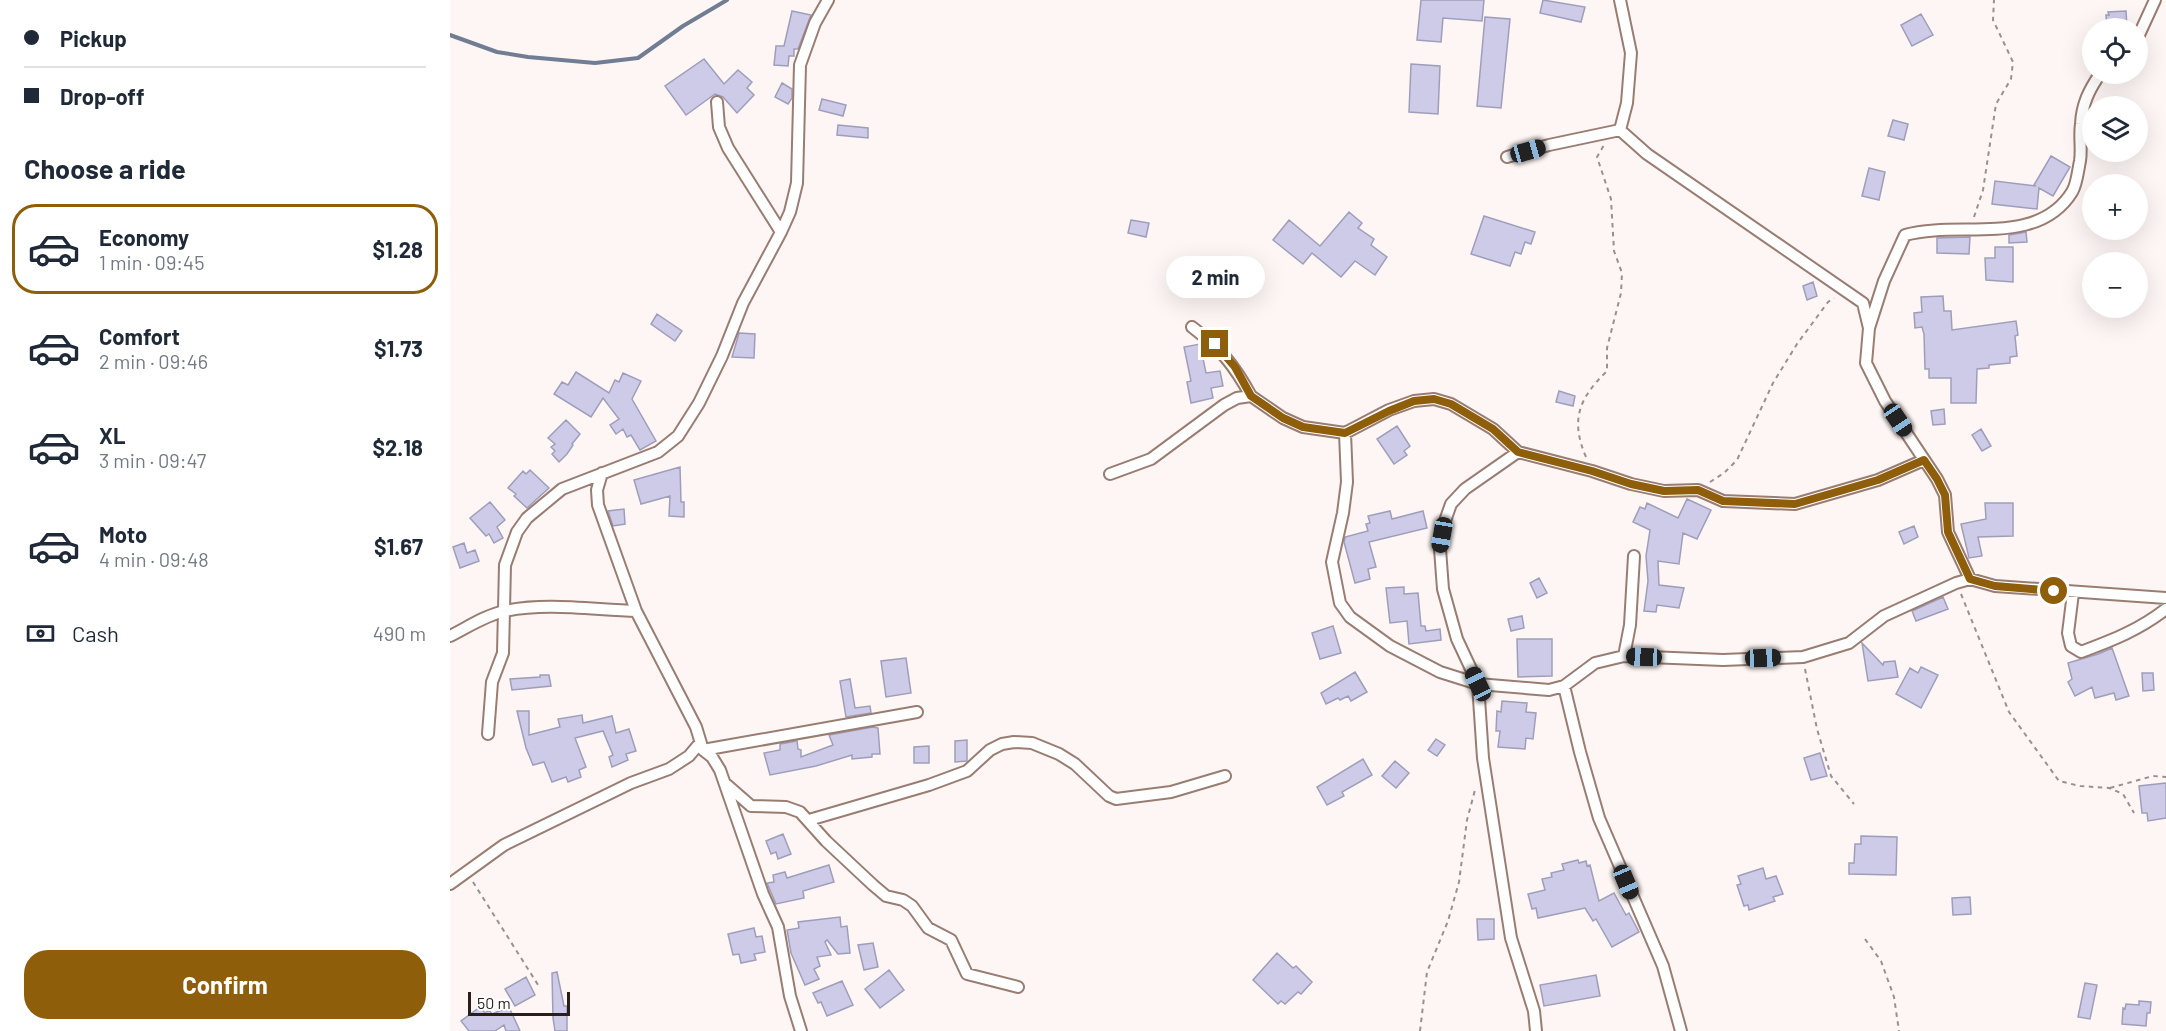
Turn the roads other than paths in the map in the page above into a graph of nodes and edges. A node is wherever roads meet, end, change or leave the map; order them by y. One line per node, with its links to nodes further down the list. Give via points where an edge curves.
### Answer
1 (828, 0): 9 (street, via 800,65 796,183)
2 (1620, 0): 7 (street, via 1631,53 1627,103)
3 (2155, 0): 4 (street)
4 (2147, 18)
5 (2093, 84): 11 (street, via 2086,95 2080,124 2081,158 2073,191 2055,212 2031,225 1924,229 1905,235)
6 (717, 102): 9 (street, via 728,148)
7 (1620, 130): 8 (street); 11 (street, via 1647,154 1863,303)
8 (1507, 157)
9 (781, 232): 16 (street, via 742,303 699,403 678,436 658,452)
10 (1192, 327): 12 (street, via 1215,344 1235,367)
11 (1869, 328): 15 (street, via 1866,363)
12 (1251, 396): 13 (street, via 1303,427); 17 (street, via 1224,405 1152,459)
13 (1345, 433): 14 (street, via 1414,401 1434,399 1451,404 1493,429); 27 (street, via 1347,482 1332,562 1340,603 1350,617 1389,646 1440,672)
14 (1518, 452): 15 (street, via 1664,491 1698,490 1723,501 1795,504 1878,480); 27 (street, via 1465,489 1451,504 1440,549 1443,589 1454,629)
15 (1924, 460): 19 (street, via 1945,495 1948,532)
16 (602, 473): 23 (street, via 562,489 527,518 517,532 504,565); 24 (street, via 598,505)
17 (1110, 474)
18 (1634, 556): 26 (street)
19 (1970, 579): 20 (street, via 1995,586); 26 (street, via 1884,616 1849,643 1803,657 1723,660)
20 (2073, 593): 21 (street); 22 (street, via 2068,633 2071,646 2081,652 2126,635)
21 (2166, 598)
22 (2166, 609)
23 (505, 611): 24 (street); 25 (street); 30 (street, via 503,653 492,682)
24 (636, 611): 31 (street)
25 (450, 636)
26 (1624, 656): 28 (street, via 1594,663)
27 (1478, 684): 28 (street, via 1549,690); 38 (street, via 1483,758 1510,938 1534,1011)
28 (1564, 686): 39 (street, via 1599,818 1663,966)
29 (917, 712): 31 (street)
30 (489, 734)
31 (702, 746): 33 (street); 35 (street, via 669,770 631,783 504,845)
32 (1225, 776): 34 (street, via 1171,792 1116,799 1059,754 1032,743 1014,742 990,750 957,775)
33 (724, 782): 34 (street, via 751,806 786,807); 37 (street, via 778,927 790,996)
34 (809, 820): 36 (street, via 826,841 886,896 912,906 928,928 951,940 967,974)
35 (450, 884)
36 (1018, 987)
37 (801, 1031)
38 (1536, 1031)
39 (1682, 1031)

